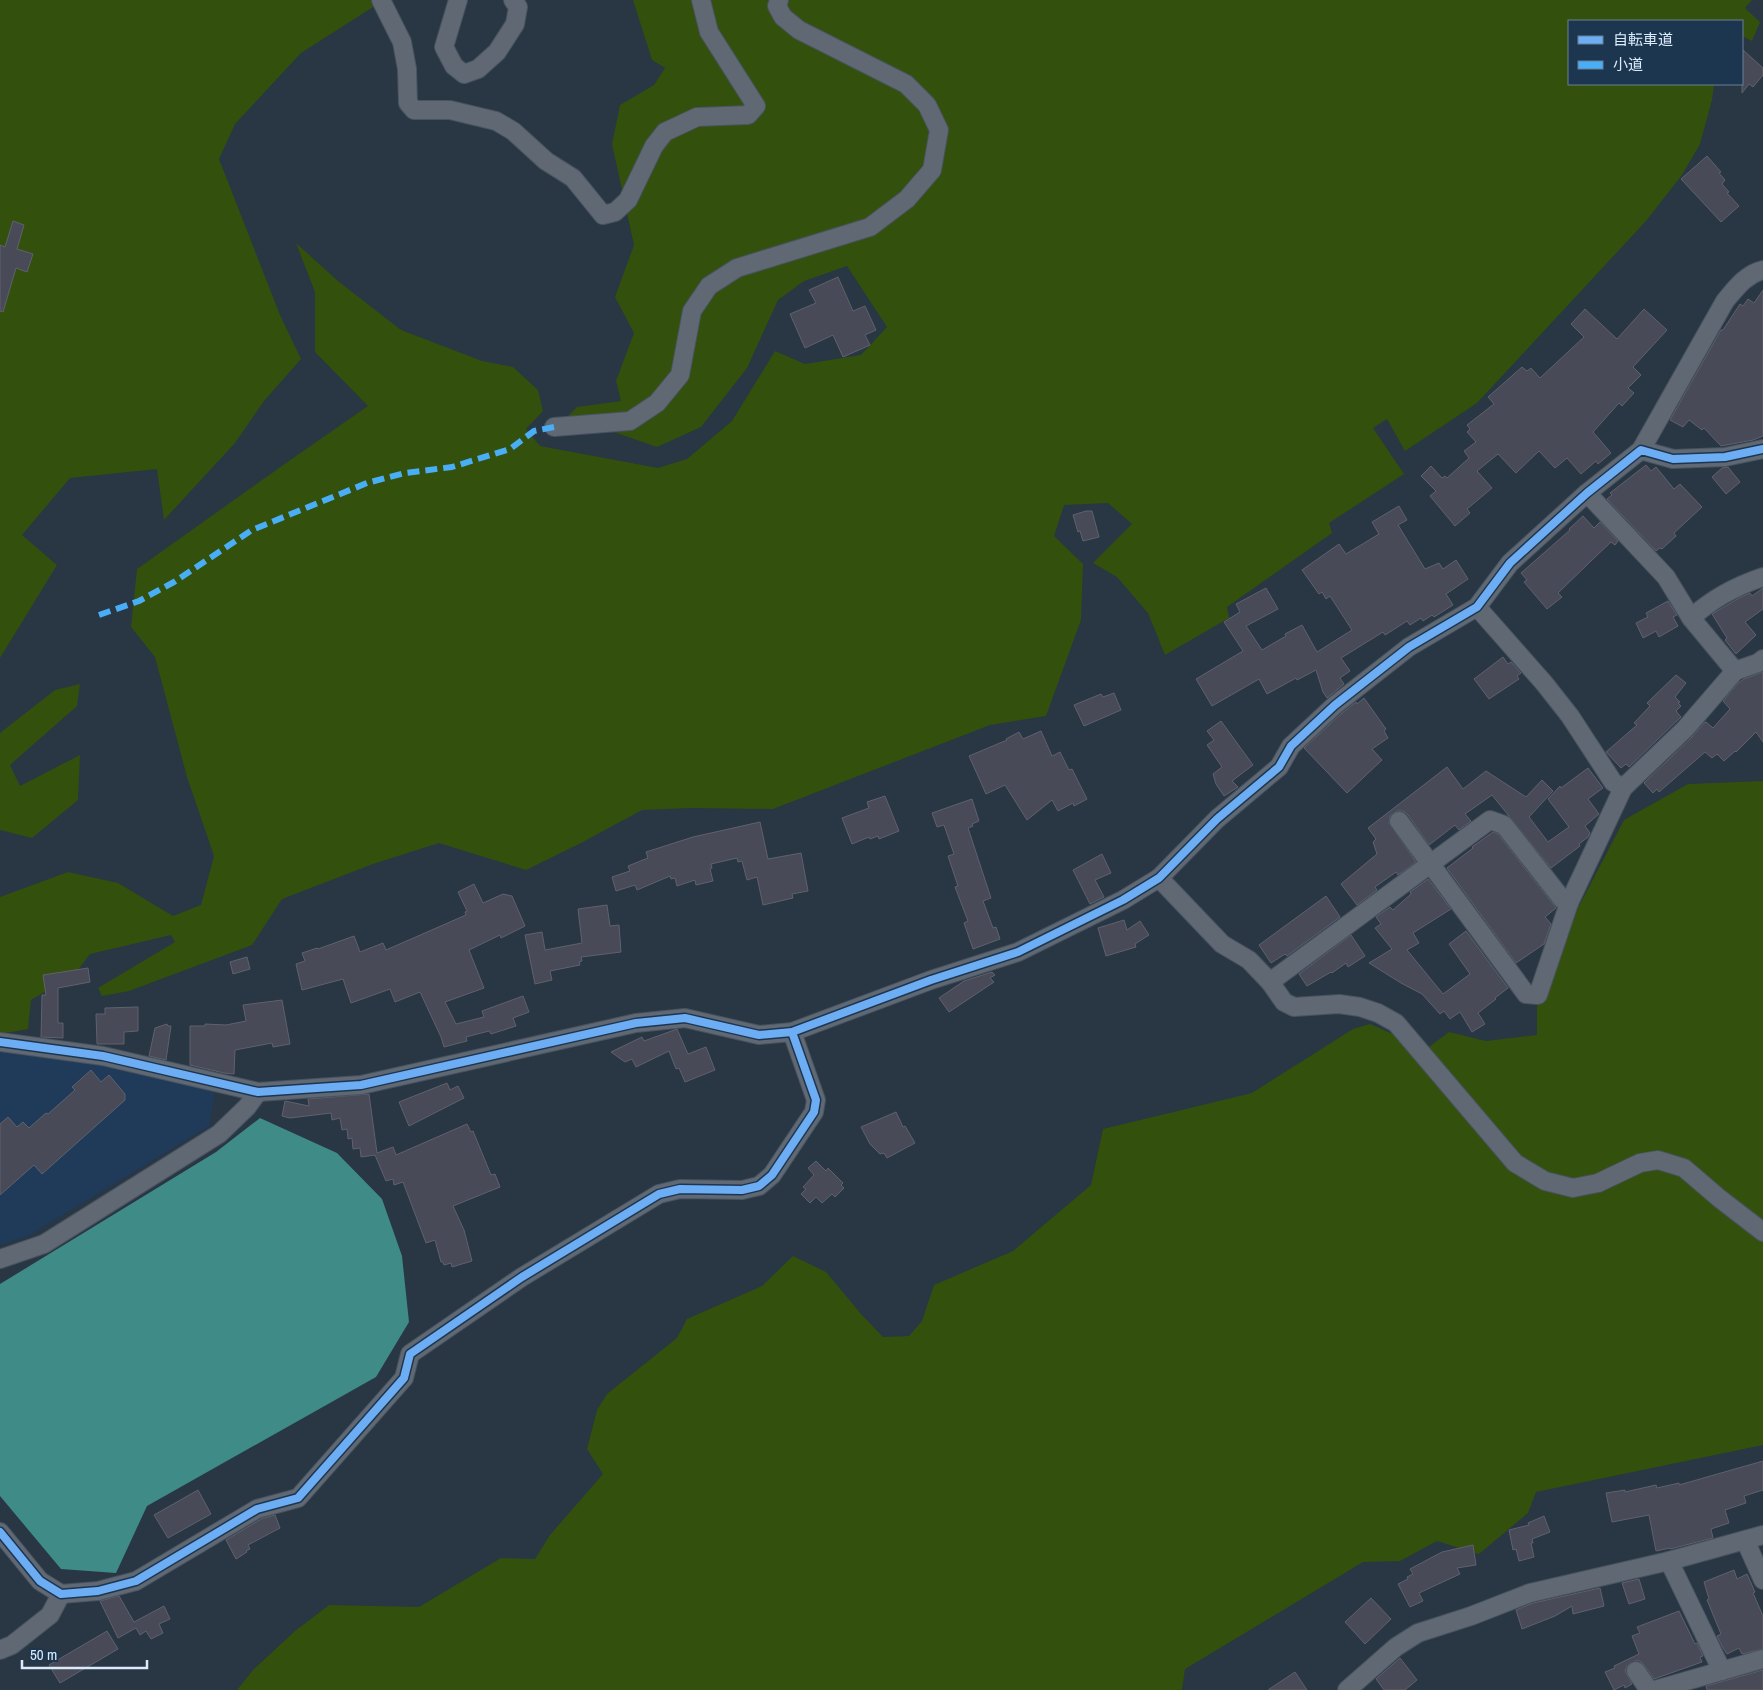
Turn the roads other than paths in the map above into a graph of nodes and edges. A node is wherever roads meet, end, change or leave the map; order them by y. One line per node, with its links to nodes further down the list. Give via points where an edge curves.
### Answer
1 (381, 0): 4 (street, via 402,42 408,103 414,110 450,110 496,121 514,131 546,161 573,178 603,215 615,212 628,200 664,132 697,117 748,115 756,106 709,32)
2 (458, 0): 3 (street, via 444,47 454,66 464,74 478,69 497,52 515,24 518,7)
3 (513, 0)
4 (701, 0)
5 (779, 0): 7 (street, via 777,6 799,30 906,84 927,105 939,130 932,170 907,199 870,227 737,268 709,286 692,311 680,375 657,403 630,420)
6 (1763, 270): 9 (street, via 1748,276 1725,301)
7 (554, 427)
8 (1763, 449): 9 (street, via 1725,457 1673,459)
9 (1641, 450): 10 (street)
10 (1587, 493): 12 (street, via 1510,564); 13 (street, via 1666,577)
11 (1763, 577): 13 (street, via 1740,585)
12 (1476, 607): 16 (street, via 1544,683 1613,782); 19 (street, via 1409,647 1335,705 1291,746 1279,767 1217,819)
13 (1691, 618): 15 (street)
14 (1763, 659): 15 (street)
15 (1735, 671): 16 (street, via 1685,729)
16 (1623, 788): 20 (street)
17 (1399, 821): 18 (street)
18 (1430, 863): 20 (street, via 1490,820 1504,825 1562,900); 20 (street, via 1526,994 1538,995); 21 (street)
19 (1159, 878): 21 (street, via 1222,944 1249,960); 22 (street, via 1123,900 1018,952 931,980)
20 (1569, 903)
21 (1270, 982): 25 (street, via 1284,1002 1294,1007 1340,1004 1360,1007 1396,1023 1515,1162 1546,1181 1574,1188 1598,1183 1640,1163 1658,1160 1684,1168)
22 (792, 1032): 24 (street, via 758,1035 685,1018 661,1019 362,1085); 32 (street, via 816,1100 814,1112 772,1175 759,1186 742,1190 680,1189 659,1194 631,1210 522,1277 410,1354 404,1378 298,1498 257,1509 136,1581 98,1591)
23 (0, 1042): 24 (street, via 103,1056)
24 (258, 1092): 26 (street, via 219,1134 44,1244)
25 (1763, 1232)
26 (3, 1261)
27 (0, 1532): 32 (street, via 40,1581)
28 (1763, 1535): 29 (street)
29 (1745, 1540): 30 (street); 31 (street)
30 (1670, 1562): 36 (street); 37 (street, via 1530,1593 1418,1633 1396,1647)
31 (1763, 1580)
32 (60, 1594): 33 (street, via 50,1615 12,1645)
33 (0, 1650)
34 (1763, 1659): 36 (street)
35 (1636, 1671): 38 (street)
36 (1722, 1671): 39 (street)
37 (1347, 1690)
38 (1649, 1690)
39 (1655, 1690)

